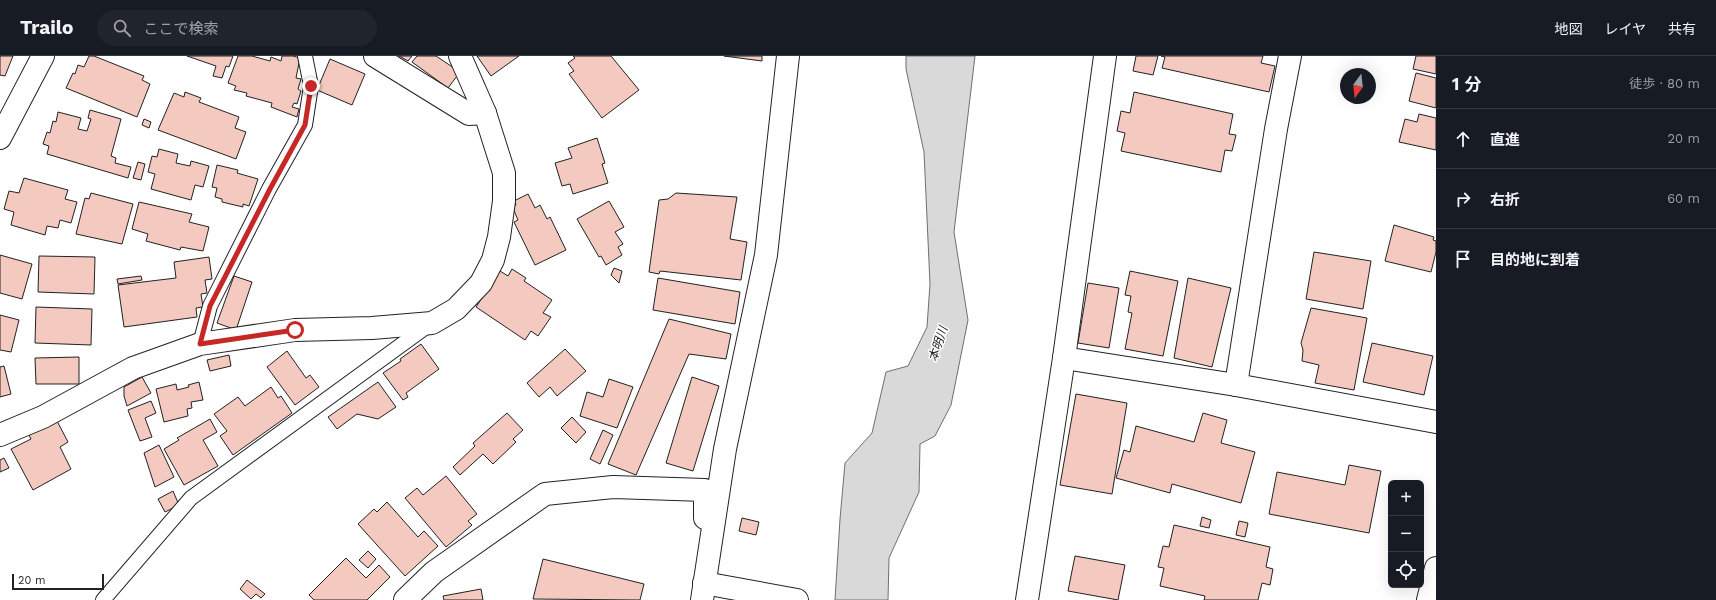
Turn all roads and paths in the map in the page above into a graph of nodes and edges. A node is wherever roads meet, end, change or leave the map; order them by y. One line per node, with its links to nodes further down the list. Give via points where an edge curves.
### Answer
1 (43, 56): 9 (street)
2 (305, 56): 11 (lane, via 311,86 305,125 210,306)
3 (375, 56): 8 (street, via 469,114)
4 (460, 56): 8 (street)
5 (788, 56): 17 (street, via 766,255 725,450)
6 (1105, 56): 12 (street)
7 (1290, 56): 13 (street)
8 (485, 113): 10 (street, via 504,173 500,237 493,260 481,283 456,309)
9 (0, 138)
10 (432, 323): 11 (street, via 295,330); 18 (lane, via 191,498)
11 (200, 344): 15 (street, via 133,368 43,417)
12 (1064, 358): 13 (street); 21 (street)
13 (1236, 385): 14 (street)
14 (1436, 422)
15 (0, 435)
16 (1436, 568): 22 (street)
17 (703, 591): 19 (street, via 705,490 613,487 546,494 434,572); 20 (street, via 741,590)
18 (103, 600)
19 (405, 600)
20 (798, 600)
21 (1026, 600)
22 (1428, 600)

